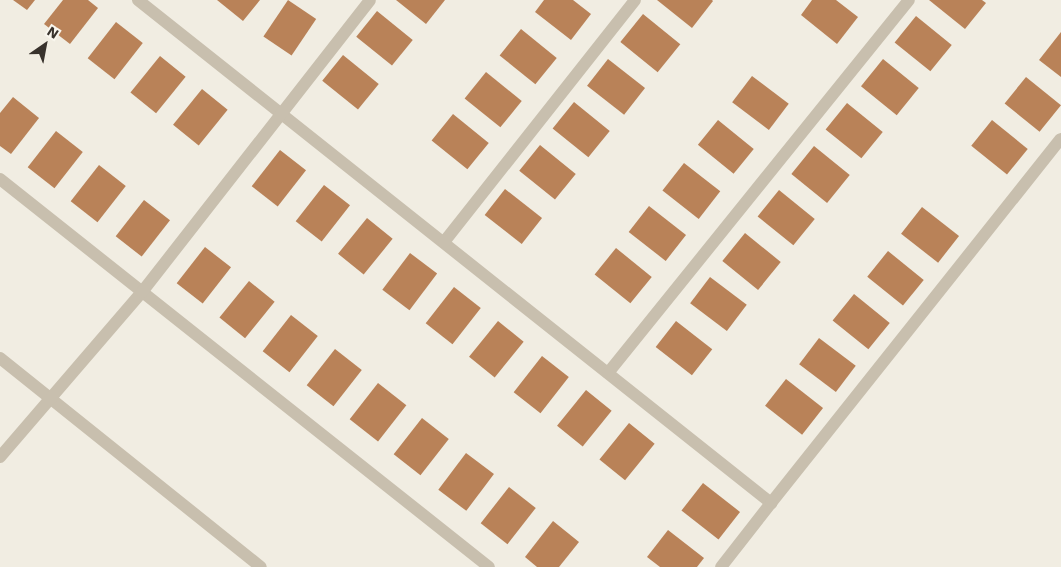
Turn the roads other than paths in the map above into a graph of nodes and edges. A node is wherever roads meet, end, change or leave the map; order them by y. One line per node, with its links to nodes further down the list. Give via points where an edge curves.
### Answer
1 (138, 0): 5 (street)
2 (370, 0): 5 (street)
3 (635, 0): 8 (street)
4 (909, 0): 11 (street)
5 (281, 113): 8 (street); 9 (street)
6 (1061, 139): 14 (street)
7 (0, 179): 9 (street)
8 (444, 242): 11 (street)
9 (142, 292): 12 (street); 16 (street)
10 (0, 358): 12 (street)
11 (608, 373): 14 (street)
12 (52, 397): 13 (street); 15 (street)
13 (0, 457)
14 (771, 503): 17 (street)
15 (261, 567)
16 (489, 567)
17 (721, 567)

